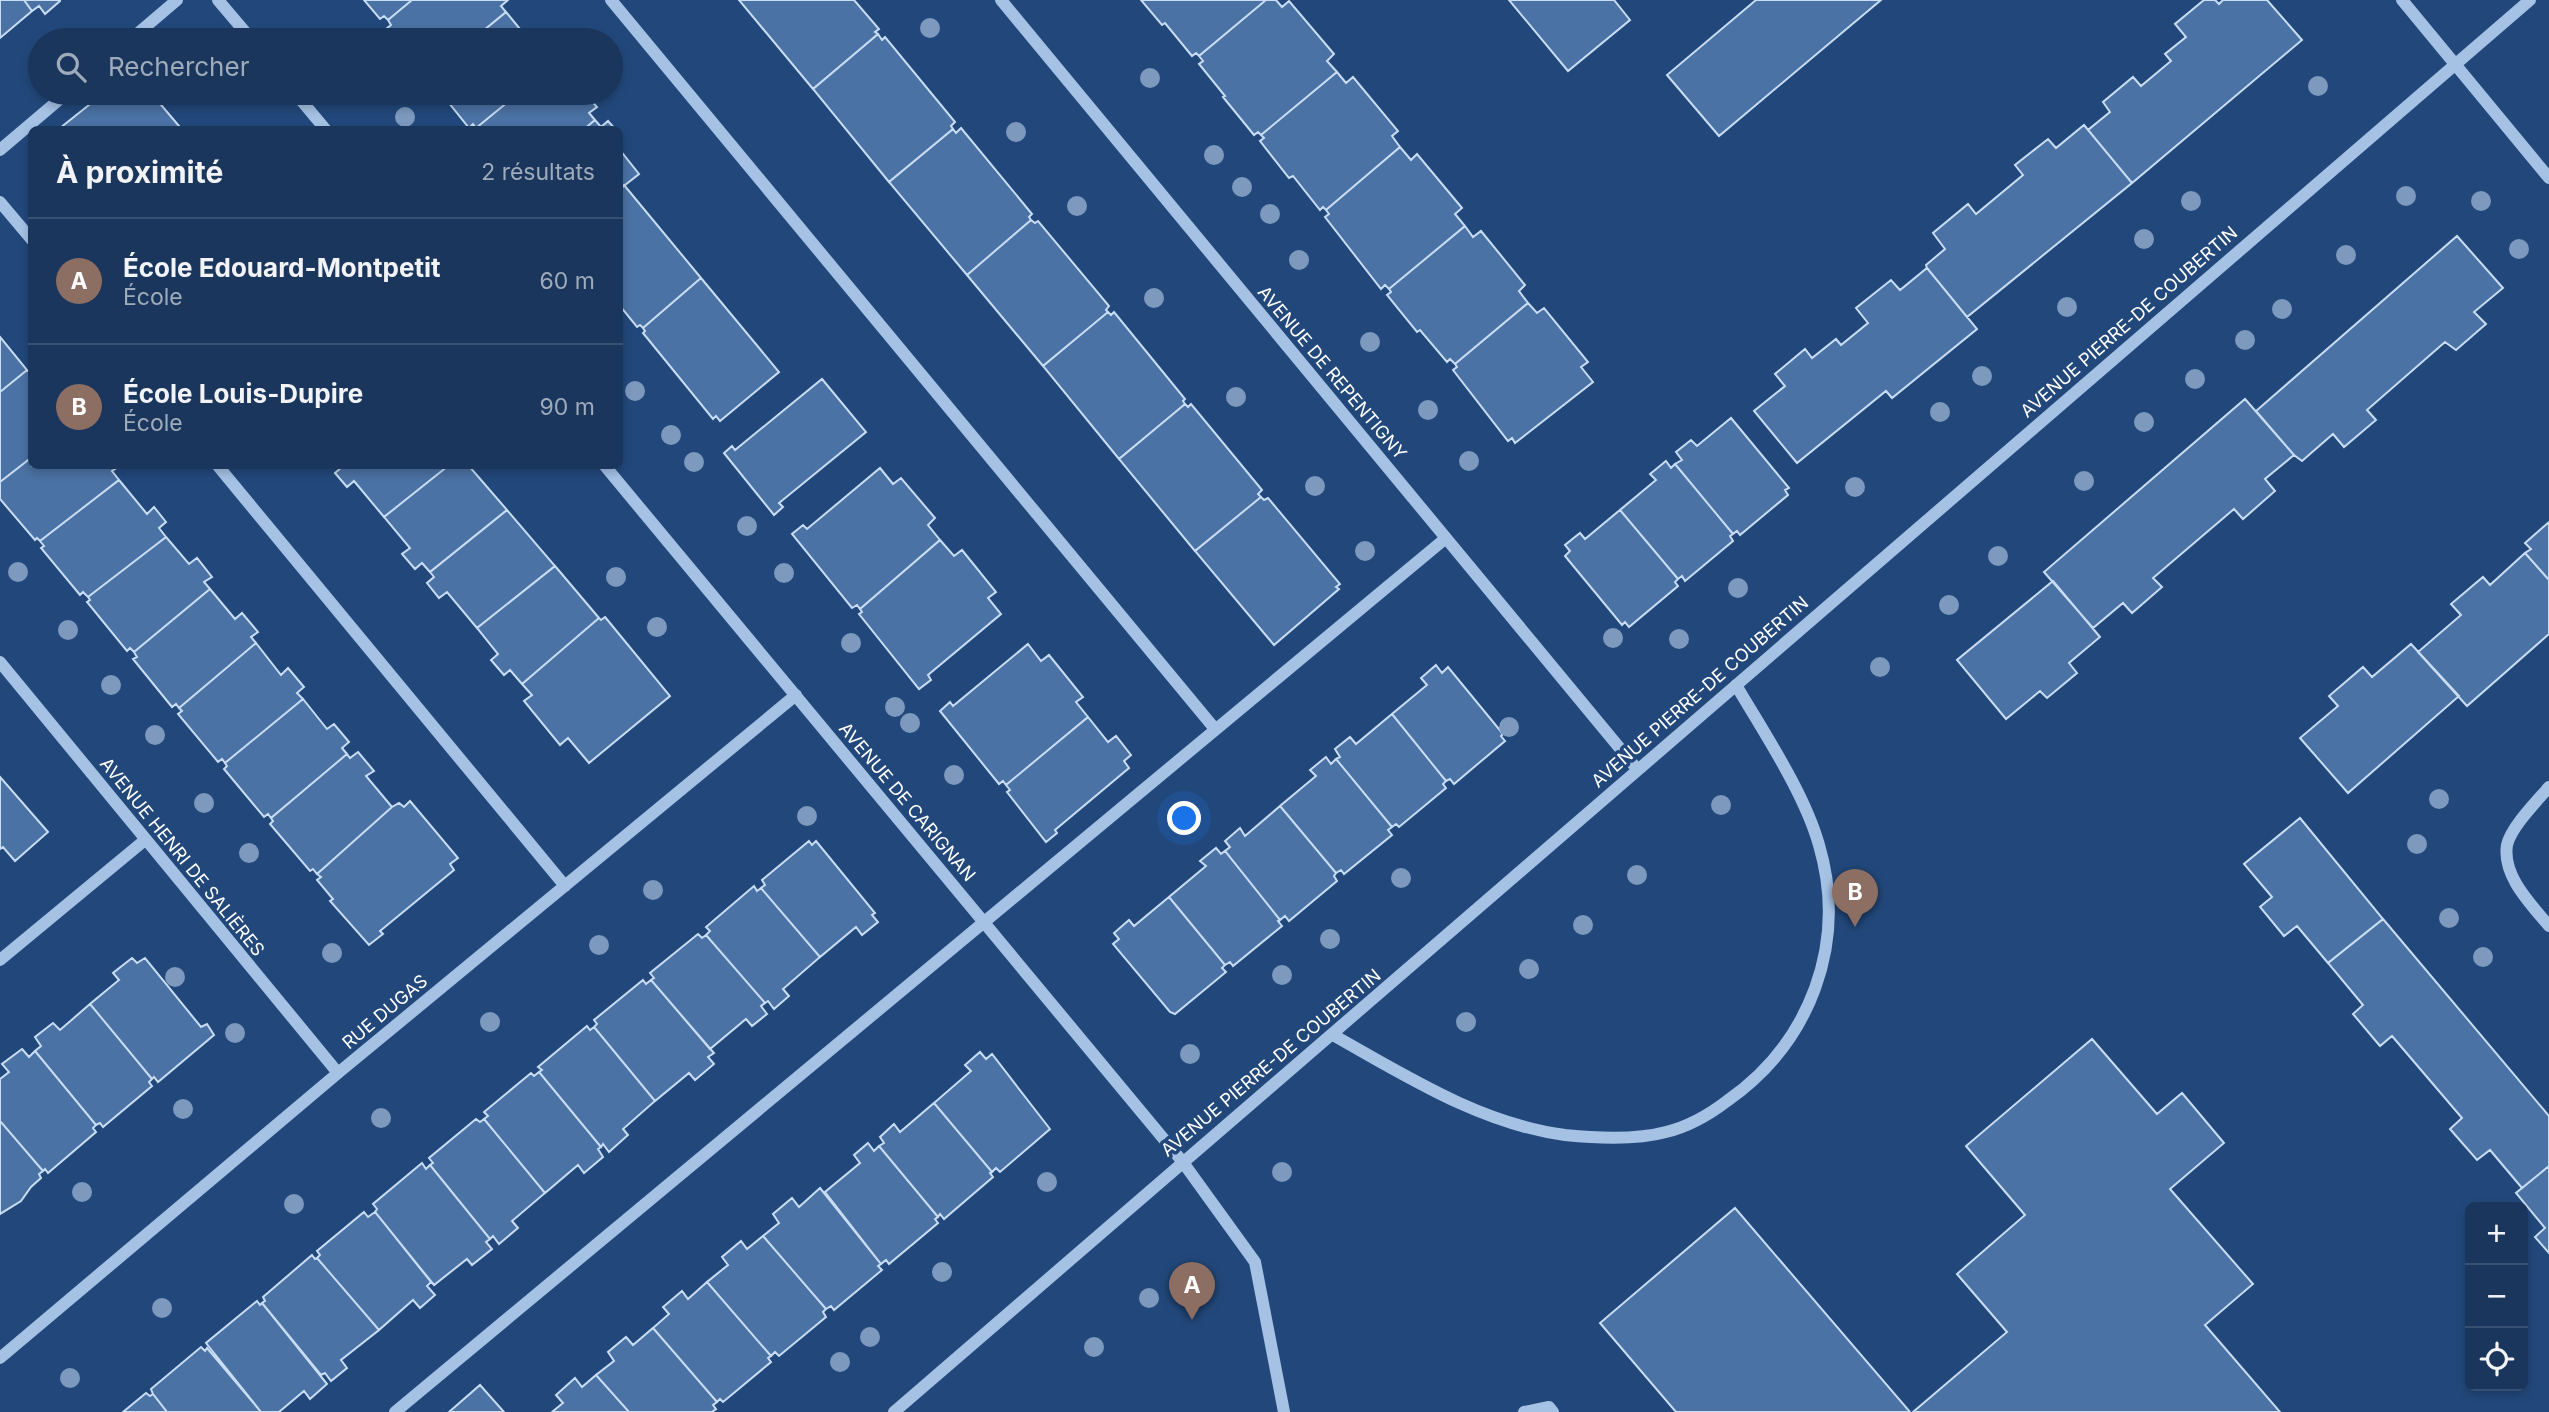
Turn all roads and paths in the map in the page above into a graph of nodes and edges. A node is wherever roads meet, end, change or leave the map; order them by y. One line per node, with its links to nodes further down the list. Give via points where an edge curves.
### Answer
1 (177, 0): 7 (street)
2 (218, 0): 8 (street)
3 (611, 0): 25 (street)
4 (1001, 0): 21 (street, AVENUE DE REPENTIGNY)
5 (2402, 0): 9 (street)
6 (2530, 0): 9 (street, AVENUE PIERRE-DE COUBERTIN)
7 (144, 28)
8 (242, 28)
9 (2455, 65): 16 (street); 23 (street, AVENUE PIERRE-DE COUBERTIN)
10 (53, 105): 12 (street)
11 (305, 105): 14 (street)
12 (28, 126)
13 (28, 126): 15 (street)
14 (323, 126)
15 (0, 150)
16 (2549, 178)
17 (0, 202): 18 (street)
18 (28, 235)
19 (220, 469): 29 (street)
20 (608, 469): 24 (street, AVENUE DE CARIGNAN)
21 (1446, 538): 25 (street); 26 (street, AVENUE DE REPENTIGNY)
22 (0, 662): 28 (street, AVENUE HENRI DE SALIÈRES)
23 (1736, 685): 26 (street, AVENUE PIERRE-DE COUBERTIN); 33 (street, via 1794,787 1819,845 1830,910 1813,998 1786,1045 1751,1084 1712,1112 1666,1132 1615,1138 1565,1135 1516,1125 1447,1097)
24 (796, 695): 29 (street, RUE DUGAS); 30 (street, AVENUE DE CARIGNAN)
25 (1215, 729): 30 (street)
26 (1637, 769): 33 (street, AVENUE PIERRE-DE COUBERTIN)
27 (2549, 787): 31 (street, via 2523,816 2507,845 2510,873)
28 (145, 840): 32 (street); 34 (street, AVENUE HENRI DE SALIÈRES)
29 (565, 886): 34 (street, RUE DUGAS)
30 (984, 922): 35 (street, AVENUE DE CARIGNAN); 37 (street)
31 (2549, 926)
32 (0, 960)
33 (1333, 1035): 35 (street, AVENUE PIERRE-DE COUBERTIN)
34 (338, 1073): 36 (street, RUE DUGAS)
35 (1182, 1161): 38 (street, AVENUE PIERRE-DE COUBERTIN); 39 (street, AVENUE DE CARIGNAN, via 1255,1262)
36 (0, 1358)
37 (396, 1412)
38 (894, 1412)
39 (1284, 1412)
40 (1524, 1412): 41 (street, via 1549,1407)
41 (1553, 1412)

